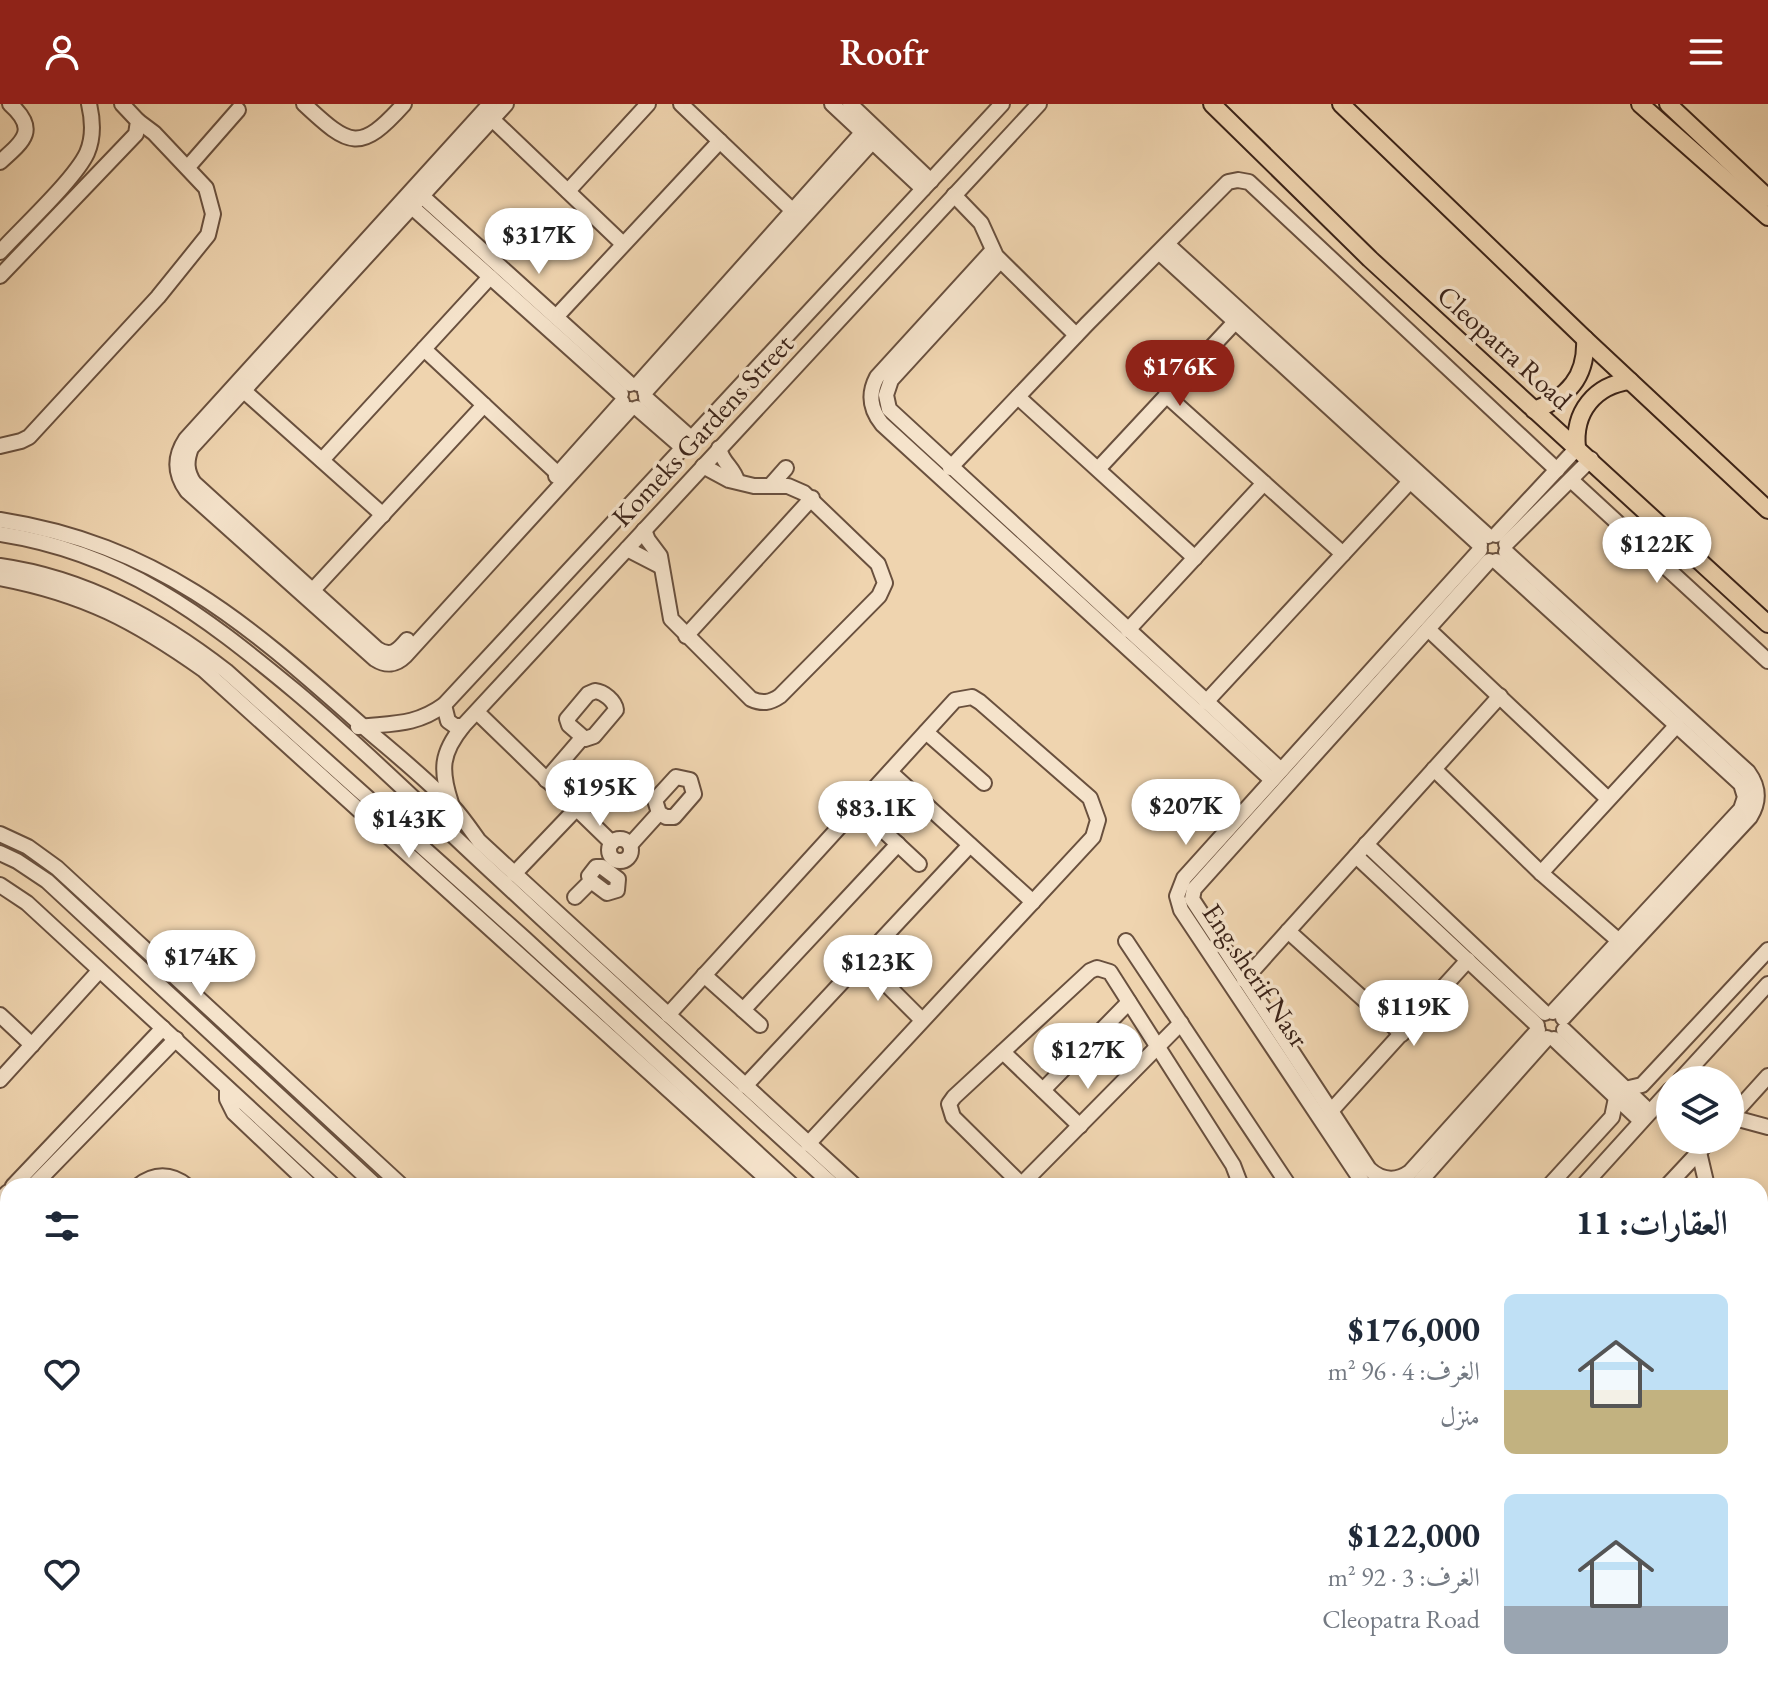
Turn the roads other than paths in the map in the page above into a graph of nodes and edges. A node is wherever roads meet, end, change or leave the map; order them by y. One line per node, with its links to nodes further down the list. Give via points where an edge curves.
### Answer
1 (10, 104): 24 (street, via 27,126)
2 (89, 104): 25 (street, via 92,129)
3 (122, 104): 19 (street)
4 (304, 104): 5 (street, via 331,129 351,138 382,129)
5 (404, 104)
6 (506, 104): 18 (street)
7 (648, 104): 29 (street)
8 (681, 104): 22 (street)
9 (832, 104): 20 (street)
10 (850, 104): 28 (street)
11 (1002, 104): 28 (street, Komeks Gardens Street)
12 (1039, 104): 30 (street, Komeks Gardens Street)
13 (1212, 104): 54 (main road, Cleopatra Road)
14 (1341, 104): 46 (main road, Cleopatra Road)
15 (1640, 104): 35 (main road)
16 (1668, 104): 31 (main road)
17 (238, 110): 26 (street)
18 (491, 112): 29 (street); 32 (street); 51 (street, via 186,439 176,459 180,482 375,659 393,664)
19 (138, 121): 21 (street); 23 (street)
20 (867, 138): 28 (street); 34 (street); 51 (street)
21 (132, 140): 23 (street); 27 (street)
22 (720, 141): 34 (street); 38 (street)
23 (163, 143): 26 (street)
24 (0, 162)
25 (80, 166): 27 (street); 33 (street)
26 (188, 167): 56 (street, via 211,200 212,225 203,245 29,437)
27 (94, 178): 36 (street)
28 (927, 185): 55 (street, Komeks Gardens Street)
29 (568, 191): 38 (street)
30 (954, 195): 40 (street, via 981,223); 57 (street, Komeks Gardens Street)
31 (1768, 198)
32 (417, 201): 42 (street); 44 (street); 49 (street)
33 (40, 208): 36 (street); 37 (street)
34 (793, 211): 51 (street)
35 (1768, 217)
36 (53, 221): 41 (street)
37 (3, 241)
38 (623, 244): 44 (street)
39 (1164, 249): 43 (street); 45 (street); 65 (street, via 1228,182 1249,182)
40 (996, 256): 45 (street); 63 (street, via 887,387 886,402 893,415); 110 (street, via 877,377 871,395 874,413)
41 (0, 276)
42 (490, 277): 47 (street); 51 (street)
43 (1231, 313): 50 (street); 67 (street)
44 (556, 317): 51 (street)
45 (1076, 335): 52 (street)
46 (1585, 339): 48 (main road, Cleopatra Road); 54 (main road, via 1578,380 1565,394)
47 (424, 349): 53 (street); 60 (street)
48 (1630, 381): 58 (main road, via 1607,387 1588,402 1578,424); 74 (main road, Cleopatra Road)
49 (244, 391): 60 (street); 87 (street, via 191,448 189,475)
50 (1166, 395): 64 (street); 70 (street)
51 (634, 396): 55 (street); 66 (street)
52 (1018, 397): 63 (street); 64 (street)
53 (484, 405): 66 (street); 75 (street)
54 (1534, 410): 58 (main road, Cleopatra Road)
55 (688, 444): 99 (street, Komeks Gardens Street)
56 (0, 446)
57 (719, 448): 61 (street, Komeks Gardens Street); 69 (street)
58 (1577, 448): 59 (main road, Cleopatra Road); 65 (street)
59 (1591, 459): 68 (street); 88 (main road, Cleopatra Road)
60 (322, 460): 75 (street)
61 (703, 466): 69 (street); 77 (street, Komeks Gardens Street)
62 (786, 468): 71 (street)
63 (950, 468): 90 (street)
64 (1098, 469): 83 (street)
65 (1557, 470): 72 (street)
66 (558, 474): 87 (street, via 395,652 377,649)
67 (1415, 476): 80 (street); 82 (street)
68 (1571, 480): 72 (street); 94 (street)
69 (737, 481): 71 (street)
70 (1264, 483): 82 (street); 83 (street)
71 (771, 485): 73 (street, via 788,486)
72 (1543, 497): 80 (street)
73 (812, 498): 91 (street); 91 (street, via 878,564 885,583 879,596 780,696 765,703 751,699)
74 (1768, 510)
75 (383, 515): 87 (street)
76 (0, 520): 79 (street)
77 (644, 530): 81 (street, Komeks Gardens Street); 85 (street, via 660,556)
78 (0, 534): 79 (street)
79 (44, 536): 93 (street, via 136,559 164,572); 95 (street, via 156,587)
80 (1493, 548): 89 (street); 92 (street); 97 (street, Eng.sherif Nasr)
81 (627, 549): 85 (street); 100 (street, Komeks Gardens Street)
82 (1343, 554): 98 (street)
83 (1195, 558): 90 (street)
84 (0, 566): 107 (street, via 106,596 189,642 226,671)
85 (660, 566): 91 (street, via 668,612)
86 (0, 578): 107 (street, via 99,606 154,634)
87 (313, 590)
88 (1768, 624)
89 (1428, 629): 96 (street); 97 (street)
90 (1128, 630): 98 (street)
91 (686, 636)
92 (1604, 650): 101 (street); 130 (street, via 1748,772 1757,788 1750,817)
93 (280, 652): 95 (street); 102 (street)
94 (1768, 661)
95 (267, 666): 104 (street)
96 (1500, 696): 108 (street); 113 (street)
97 (1357, 697): 110 (street, Eng.sherif Nasr); 147 (street, via 1193,892 1193,903)
98 (1206, 702): 110 (street)
99 (444, 705): 102 (street, Komeks Gardens Street, via 404,723); 103 (street, via 448,721)
100 (477, 712): 103 (street, Komeks Gardens Street); 111 (street)
101 (1677, 725): 113 (street); 130 (street, via 1741,784 1745,797)
102 (363, 726): 104 (street, Komeks Gardens Street); 114 (street)
103 (463, 726): 114 (street, Komeks Gardens Street, via 444,754)
104 (342, 729): 123 (street)
105 (926, 732): 109 (street); 112 (street); 134 (street, via 955,700 972,697 1093,803 1098,820 1093,837)
106 (582, 738): 111 (street)
107 (318, 763): 137 (street); 193 (street)
108 (1434, 769): 124 (street); 128 (street)
109 (890, 772): 115 (street); 122 (street)
110 (1276, 775): 163 (street, Eng.sherif Nasr, via 1184,878 1177,896 1181,910)
111 (546, 780): 116 (street)
112 (984, 783)
113 (1607, 798): 128 (street)
114 (453, 807): 123 (street)
115 (858, 807): 120 (street); 145 (street)
116 (576, 809): 119 (street); 129 (street)
117 (659, 813): 121 (street)
118 (0, 834): 166 (street, via 57,868)
119 (612, 843): 121 (street, via 621,839); 127 (street)
120 (898, 844): 126 (street); 150 (street)
121 (630, 845): 127 (street, via 628,858)
122 (970, 845): 134 (street); 142 (street)
123 (475, 846): 129 (street); 135 (street)
124 (1361, 850): 136 (street); 143 (street); 156 (street)
125 (0, 853): 171 (street, via 47,881)
126 (919, 864)
127 (614, 866): 131 (street, via 596,867); 131 (street, via 619,884 613,893)
128 (1541, 873): 139 (street)
129 (514, 874): 152 (street)
130 (1684, 879): 139 (street); 156 (street)
131 (591, 881): 133 (street)
132 (0, 885): 144 (street, via 27,903)
133 (575, 897)
134 (1033, 902): 153 (street)
135 (543, 920): 137 (street, via 539,938); 141 (street)
136 (1288, 931): 147 (street); 158 (street)
137 (525, 939): 146 (street)
138 (1126, 941): 154 (street)
139 (1619, 941): 156 (street)
140 (1768, 950): 174 (street, via 1642,1085)
141 (587, 959): 146 (street, via 569,966); 195 (street)
142 (862, 960): 153 (street); 170 (street)
143 (1468, 960): 156 (street); 158 (street)
144 (99, 971): 157 (street); 160 (street)
145 (704, 975): 150 (street); 152 (street)
146 (568, 979): 194 (street)
147 (1244, 980): 163 (street)
148 (1768, 984): 165 (street)
149 (1129, 1002): 161 (street); 162 (street, via 1110,972 1093,969); 173 (street)
150 (743, 1010): 155 (street)
151 (0, 1015): 160 (street)
152 (668, 1015): 170 (street)
153 (921, 1019): 182 (street)
154 (1181, 1023): 161 (street); 200 (street)
155 (760, 1025)
156 (1550, 1026): 174 (street); 203 (street); 204 (street)
157 (163, 1028): 159 (street); 164 (street)
158 (1402, 1034): 177 (street)
159 (176, 1039): 167 (street); 172 (street)
160 (32, 1045): 169 (street)
161 (1157, 1048): 180 (street); 199 (street)
162 (1003, 1052): 173 (street); 197 (street, via 954,1097 949,1111)
163 (1286, 1055): 177 (street); 201 (street, Eng.sherif Nasr)
164 (128, 1065): 167 (street); 187 (street)
165 (1693, 1066)
166 (280, 1074): 171 (street); 192 (street)
167 (141, 1075): 188 (street)
168 (1768, 1076): 175 (street)
169 (0, 1080)
170 (745, 1086): 182 (street)
171 (269, 1087): 183 (street)
172 (227, 1088): 186 (street); 189 (street, via 234,1113)
173 (1043, 1090): 180 (street)
174 (1621, 1094): 178 (street); 205 (street, via 1612,1117)
175 (1744, 1103)
176 (1656, 1105): 178 (street)
177 (1331, 1111): 202 (street, via 1374,1174)
178 (1646, 1116): 206 (street)
179 (1744, 1121): 181 (street)
180 (1080, 1126): 198 (street)
181 (1768, 1127)
182 (808, 1144): 196 (street)
183 (336, 1149): 186 (street, via 329,1164); 191 (street)
184 (1697, 1154): 207 (street)
185 (1699, 1154): 208 (street)
186 (314, 1167): 190 (street)
187 (21, 1178)
188 (41, 1178)
189 (303, 1178)
190 (326, 1178)
191 (365, 1178)
192 (393, 1178)
193 (766, 1178)
194 (784, 1178)
195 (825, 1178)
196 (846, 1178)
197 (1015, 1178)
198 (1029, 1178)
199 (1238, 1178)
200 (1284, 1178)
201 (1360, 1178)
202 (1384, 1178)
203 (1399, 1178)
204 (1423, 1178)
205 (1556, 1178)
206 (1590, 1178)
207 (1675, 1178)
208 (1705, 1178)

